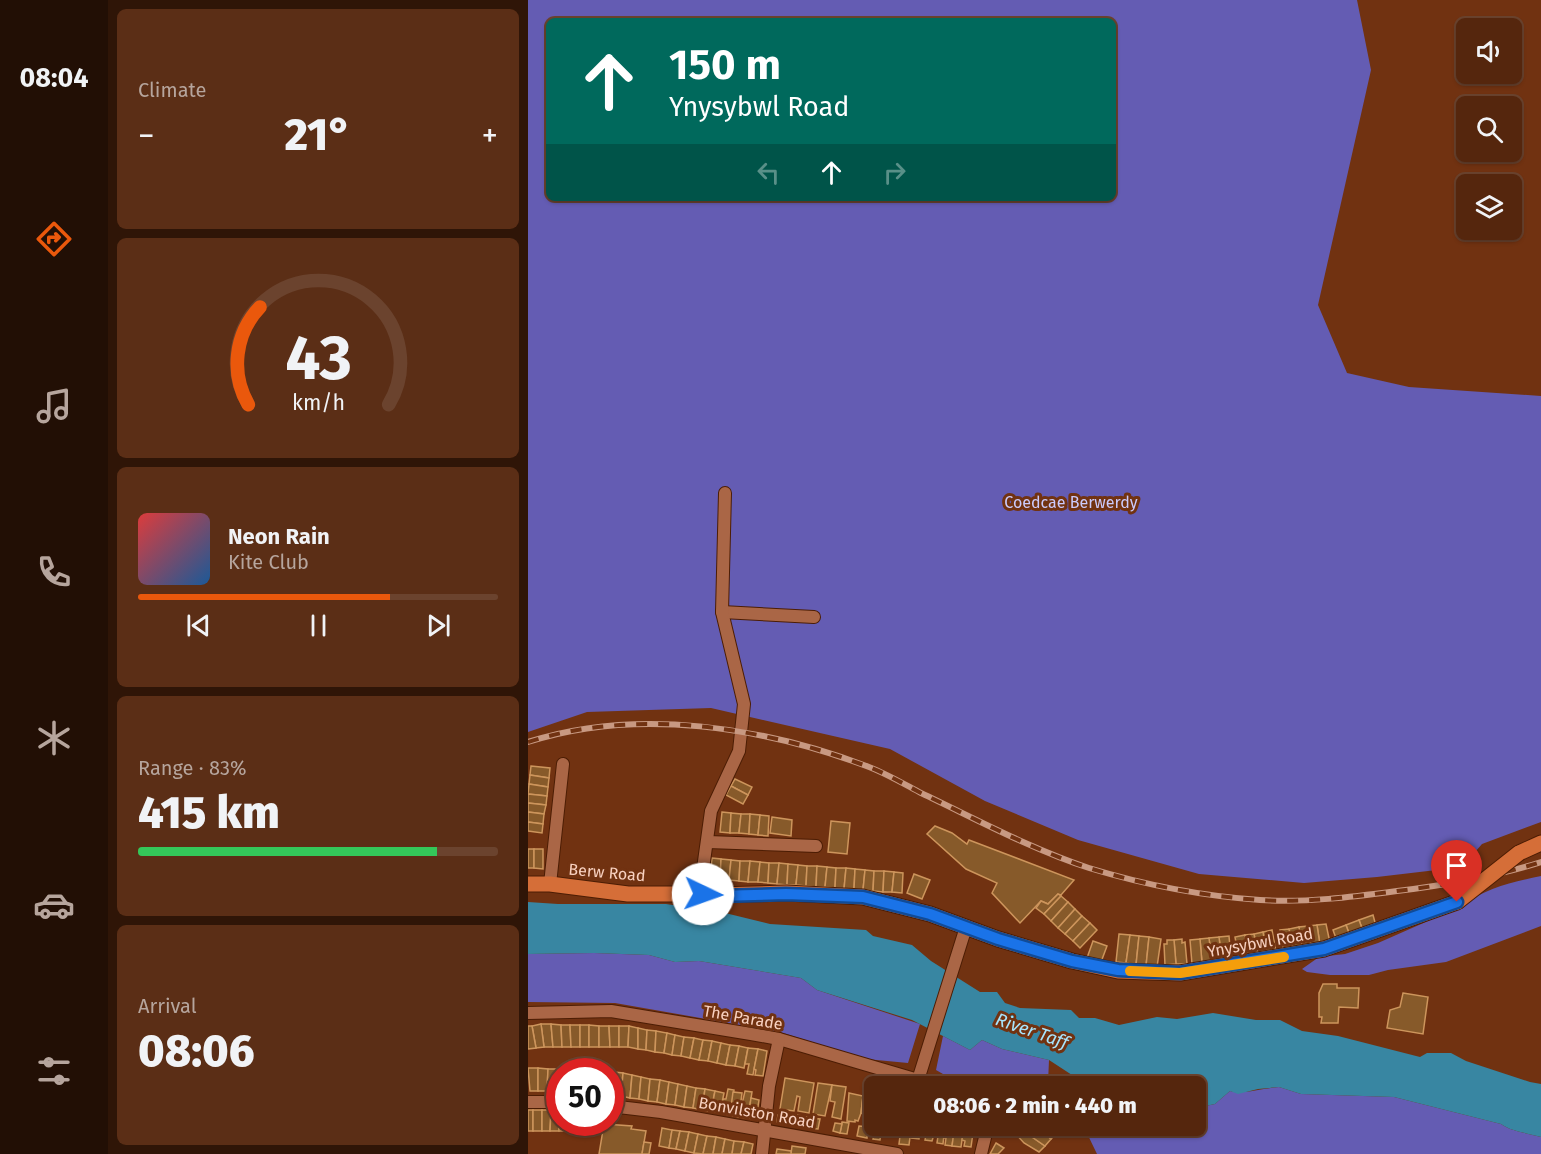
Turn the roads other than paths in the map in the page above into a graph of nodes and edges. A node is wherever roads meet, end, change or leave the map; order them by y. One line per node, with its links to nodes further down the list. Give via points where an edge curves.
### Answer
1 (725, 493): 2 (street)
2 (722, 612): 3 (street); 5 (street, via 744,704 739,751 711,811)
3 (814, 617)
4 (563, 764): 9 (street)
5 (708, 842): 7 (street); 10 (street, via 701,883)
6 (1541, 843): 11 (main road, Ynysybwl Road, bridge, via 1520,853 1457,902 1324,949 1180,973 1118,970)
7 (816, 846)
8 (528, 884): 9 (main road, Berw Road)
9 (550, 884): 10 (main road, Berw Road, via 628,894)
10 (703, 894): 11 (main road, Berw Road, via 863,897 911,908)
11 (964, 933): 15 (street)
12 (528, 1012): 13 (street, The Parade, via 611,1011)
13 (779, 1039): 14 (street, The Parade); 19 (street, via 769,1086)
14 (904, 1076)
15 (919, 1076)
16 (528, 1102): 17 (street)
17 (546, 1102)
18 (624, 1108): 19 (street, Bonvilston Road)
19 (766, 1130): 21 (street); 22 (street, Bonvilston Road)
20 (986, 1136): 23 (street)
21 (762, 1154)
22 (897, 1154)
23 (981, 1154)

